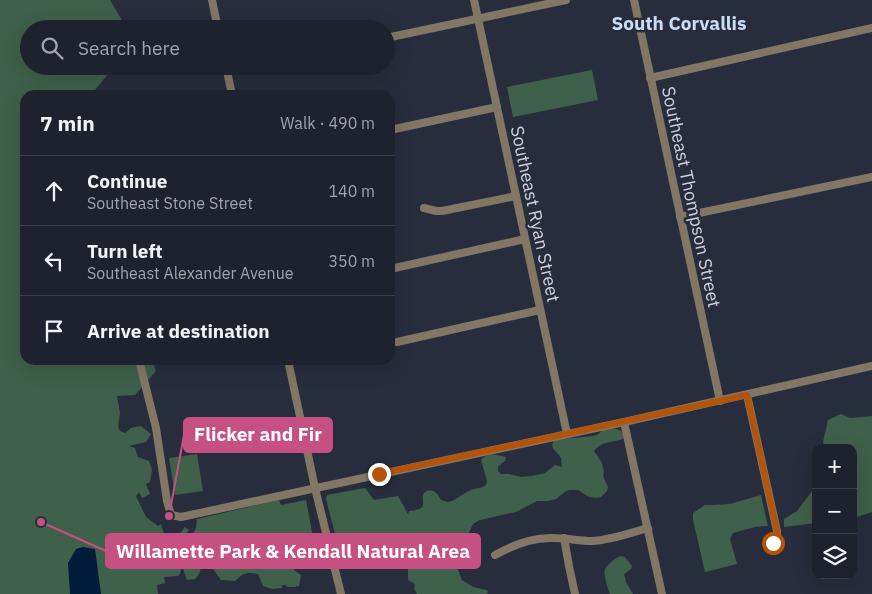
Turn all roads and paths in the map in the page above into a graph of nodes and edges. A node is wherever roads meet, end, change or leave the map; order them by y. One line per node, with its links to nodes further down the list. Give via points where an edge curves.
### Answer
1 (212, 0): 6 (street)
2 (474, 0): 5 (street, Southeast Ryan Street)
3 (566, 0): 5 (street)
4 (634, 0): 10 (street, Southeast Thompson Street)
5 (478, 19): 8 (street); 12 (street, Southeast Ryan Street)
6 (216, 20)
7 (872, 28): 10 (street)
8 (395, 36)
9 (228, 75): 11 (street)
10 (650, 78): 17 (street, Southeast Thompson Street)
11 (231, 90)
12 (497, 107): 13 (street); 15 (street, Southeast Ryan Street)
13 (395, 129)
14 (872, 176): 17 (street)
15 (516, 196): 16 (street, via 442,211); 18 (street, Southeast Ryan Street)
16 (424, 208)
17 (680, 217): 26 (street, Southeast Thompson Street)
18 (526, 239): 19 (street); 20 (street, Southeast Ryan Street)
19 (395, 268)
20 (540, 310): 21 (street); 28 (street, Southeast Ryan Street)
21 (396, 342)
22 (140, 365): 29 (street, via 156,428 171,514 181,517)
23 (289, 365): 29 (street)
24 (872, 366): 25 (street)
25 (747, 395): 26 (street); 32 (street, via 777,531)
26 (720, 401): 27 (street)
27 (624, 422): 28 (street); 30 (street)
28 (567, 434): 29 (street)
29 (315, 488): 34 (street)
30 (648, 528): 31 (street, via 602,540); 36 (street)
31 (564, 538): 33 (street, via 534,540); 35 (street)
32 (773, 543)
33 (495, 555)
34 (341, 594)
35 (575, 594)
36 (662, 594)

